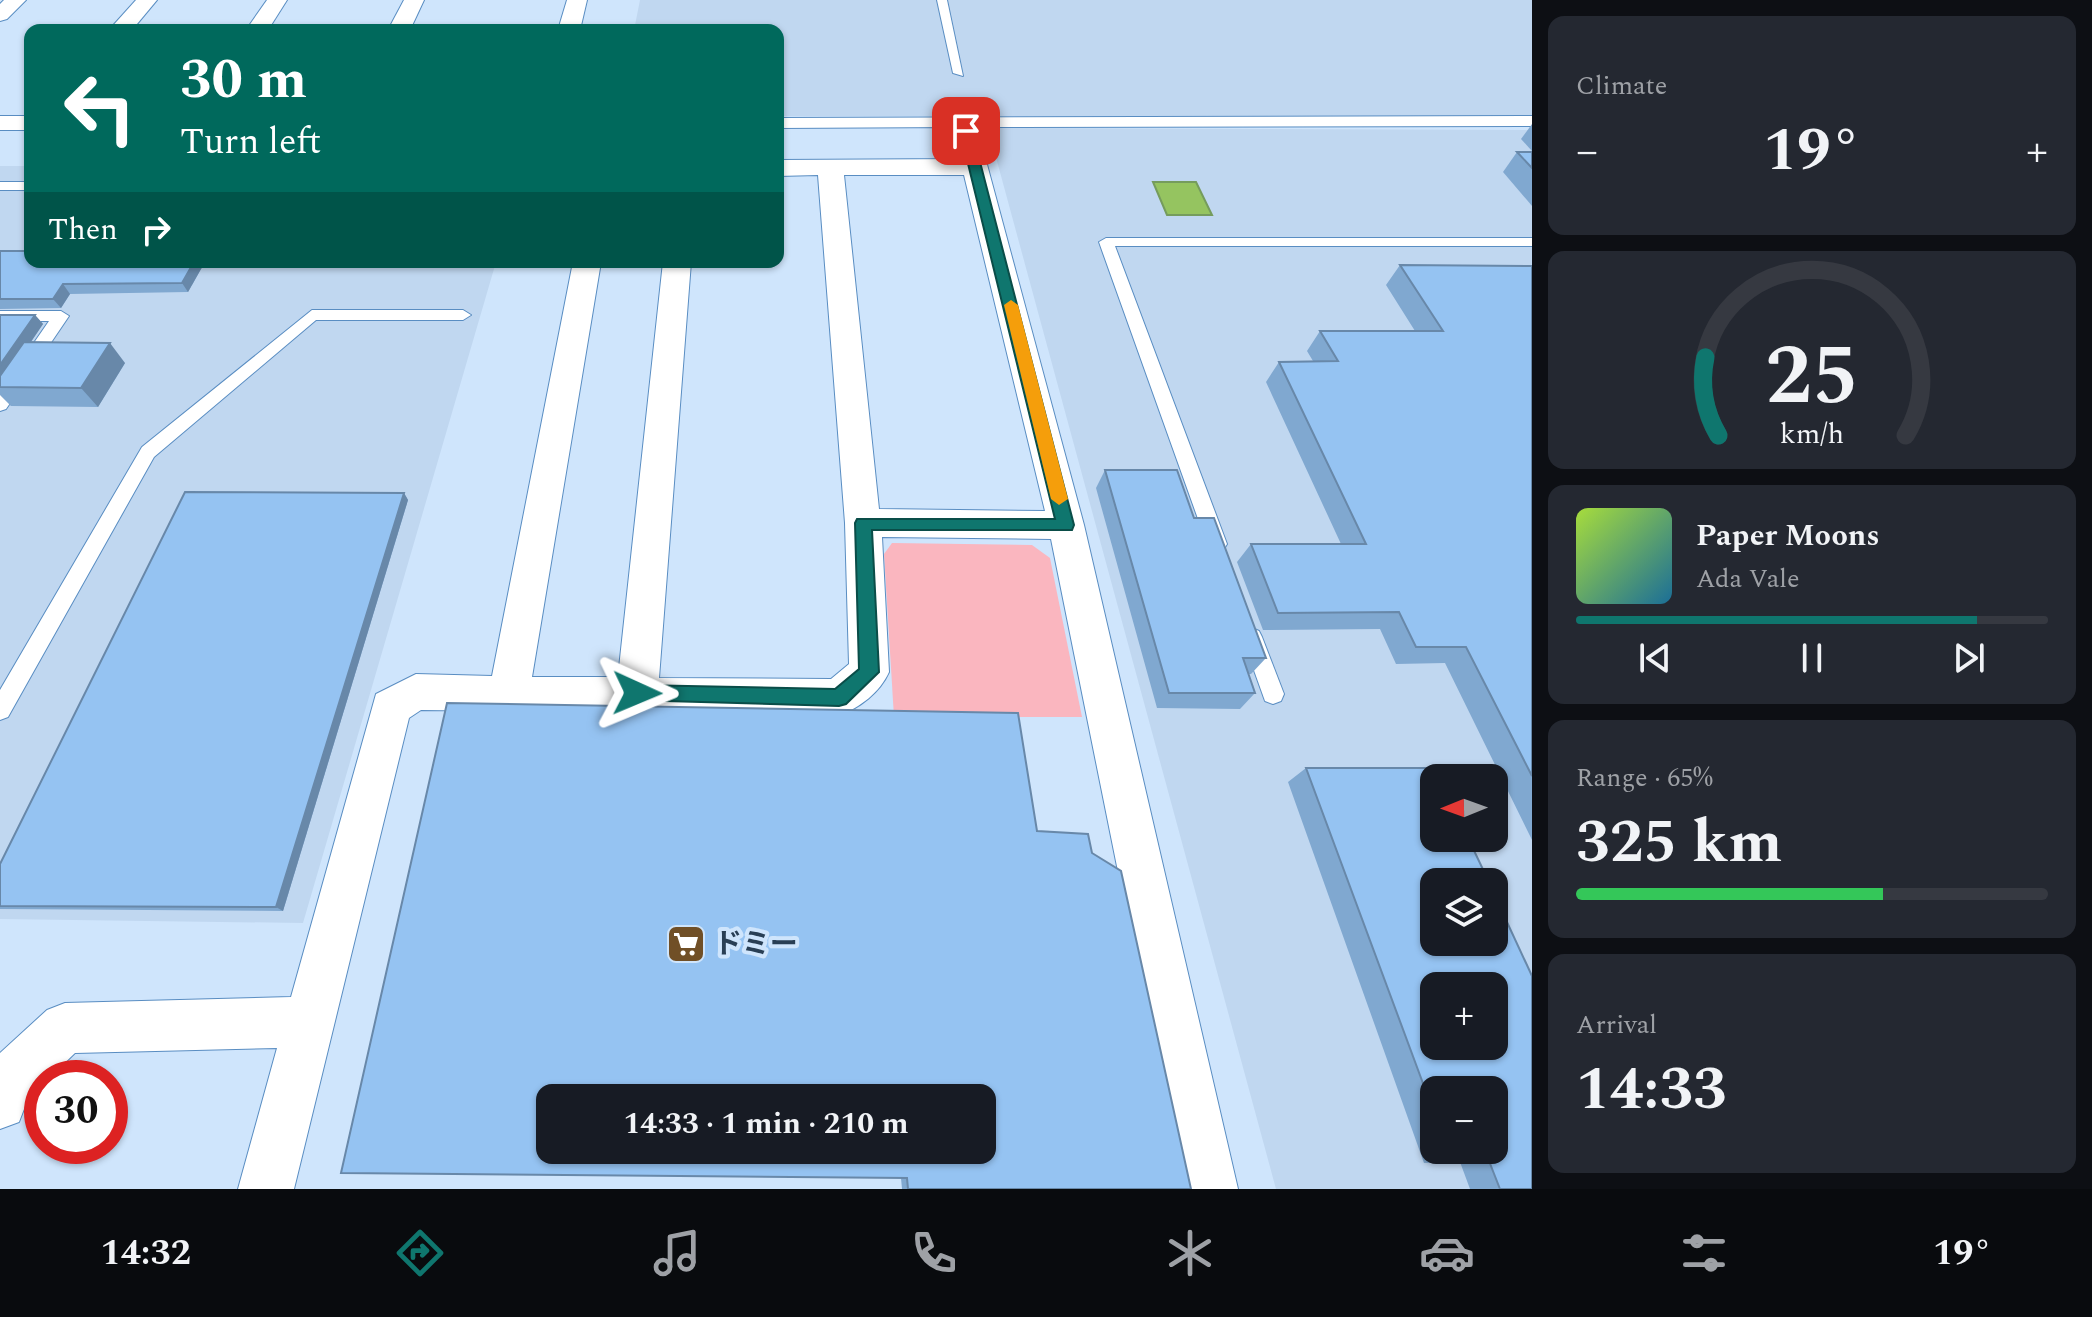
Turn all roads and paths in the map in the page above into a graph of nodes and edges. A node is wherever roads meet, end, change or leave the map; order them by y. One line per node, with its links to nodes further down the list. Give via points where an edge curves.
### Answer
1 (16, 0): 7 (street)
2 (147, 0): 8 (street)
3 (277, 0): 9 (street)
4 (414, 0): 10 (street)
5 (577, 0): 11 (street)
6 (942, 0): 12 (lane)
7 (0, 15)
8 (125, 24)
9 (261, 24)
10 (402, 24)
11 (571, 24)
12 (959, 73)
13 (1532, 121): 17 (street)
14 (0, 123): 15 (street)
15 (24, 123)
16 (784, 124): 17 (street)
17 (969, 140): 19 (street); 29 (street)
18 (784, 168): 19 (street)
19 (830, 168): 28 (street)
20 (0, 186): 21 (lane)
21 (24, 186)
22 (1532, 242): 30 (lane, via 1106,242)
23 (586, 268): 34 (street)
24 (676, 268): 32 (street)
25 (463, 315): 35 (lane, via 312,315 148,452)
26 (0, 316): 27 (lane, via 61,316)
27 (0, 405)
28 (863, 523): 29 (street); 32 (street, via 869,672 839,697)
29 (1066, 525): 39 (street)
30 (1225, 563)
31 (1246, 621): 33 (lane)
32 (637, 693): 34 (street)
33 (1273, 694)
34 (509, 695): 36 (street, via 416,692 391,707)
35 (0, 710)
36 (309, 1022): 37 (street, via 65,1028 11,1078); 38 (street)
37 (0, 1103)
38 (266, 1189)
39 (1210, 1189)

